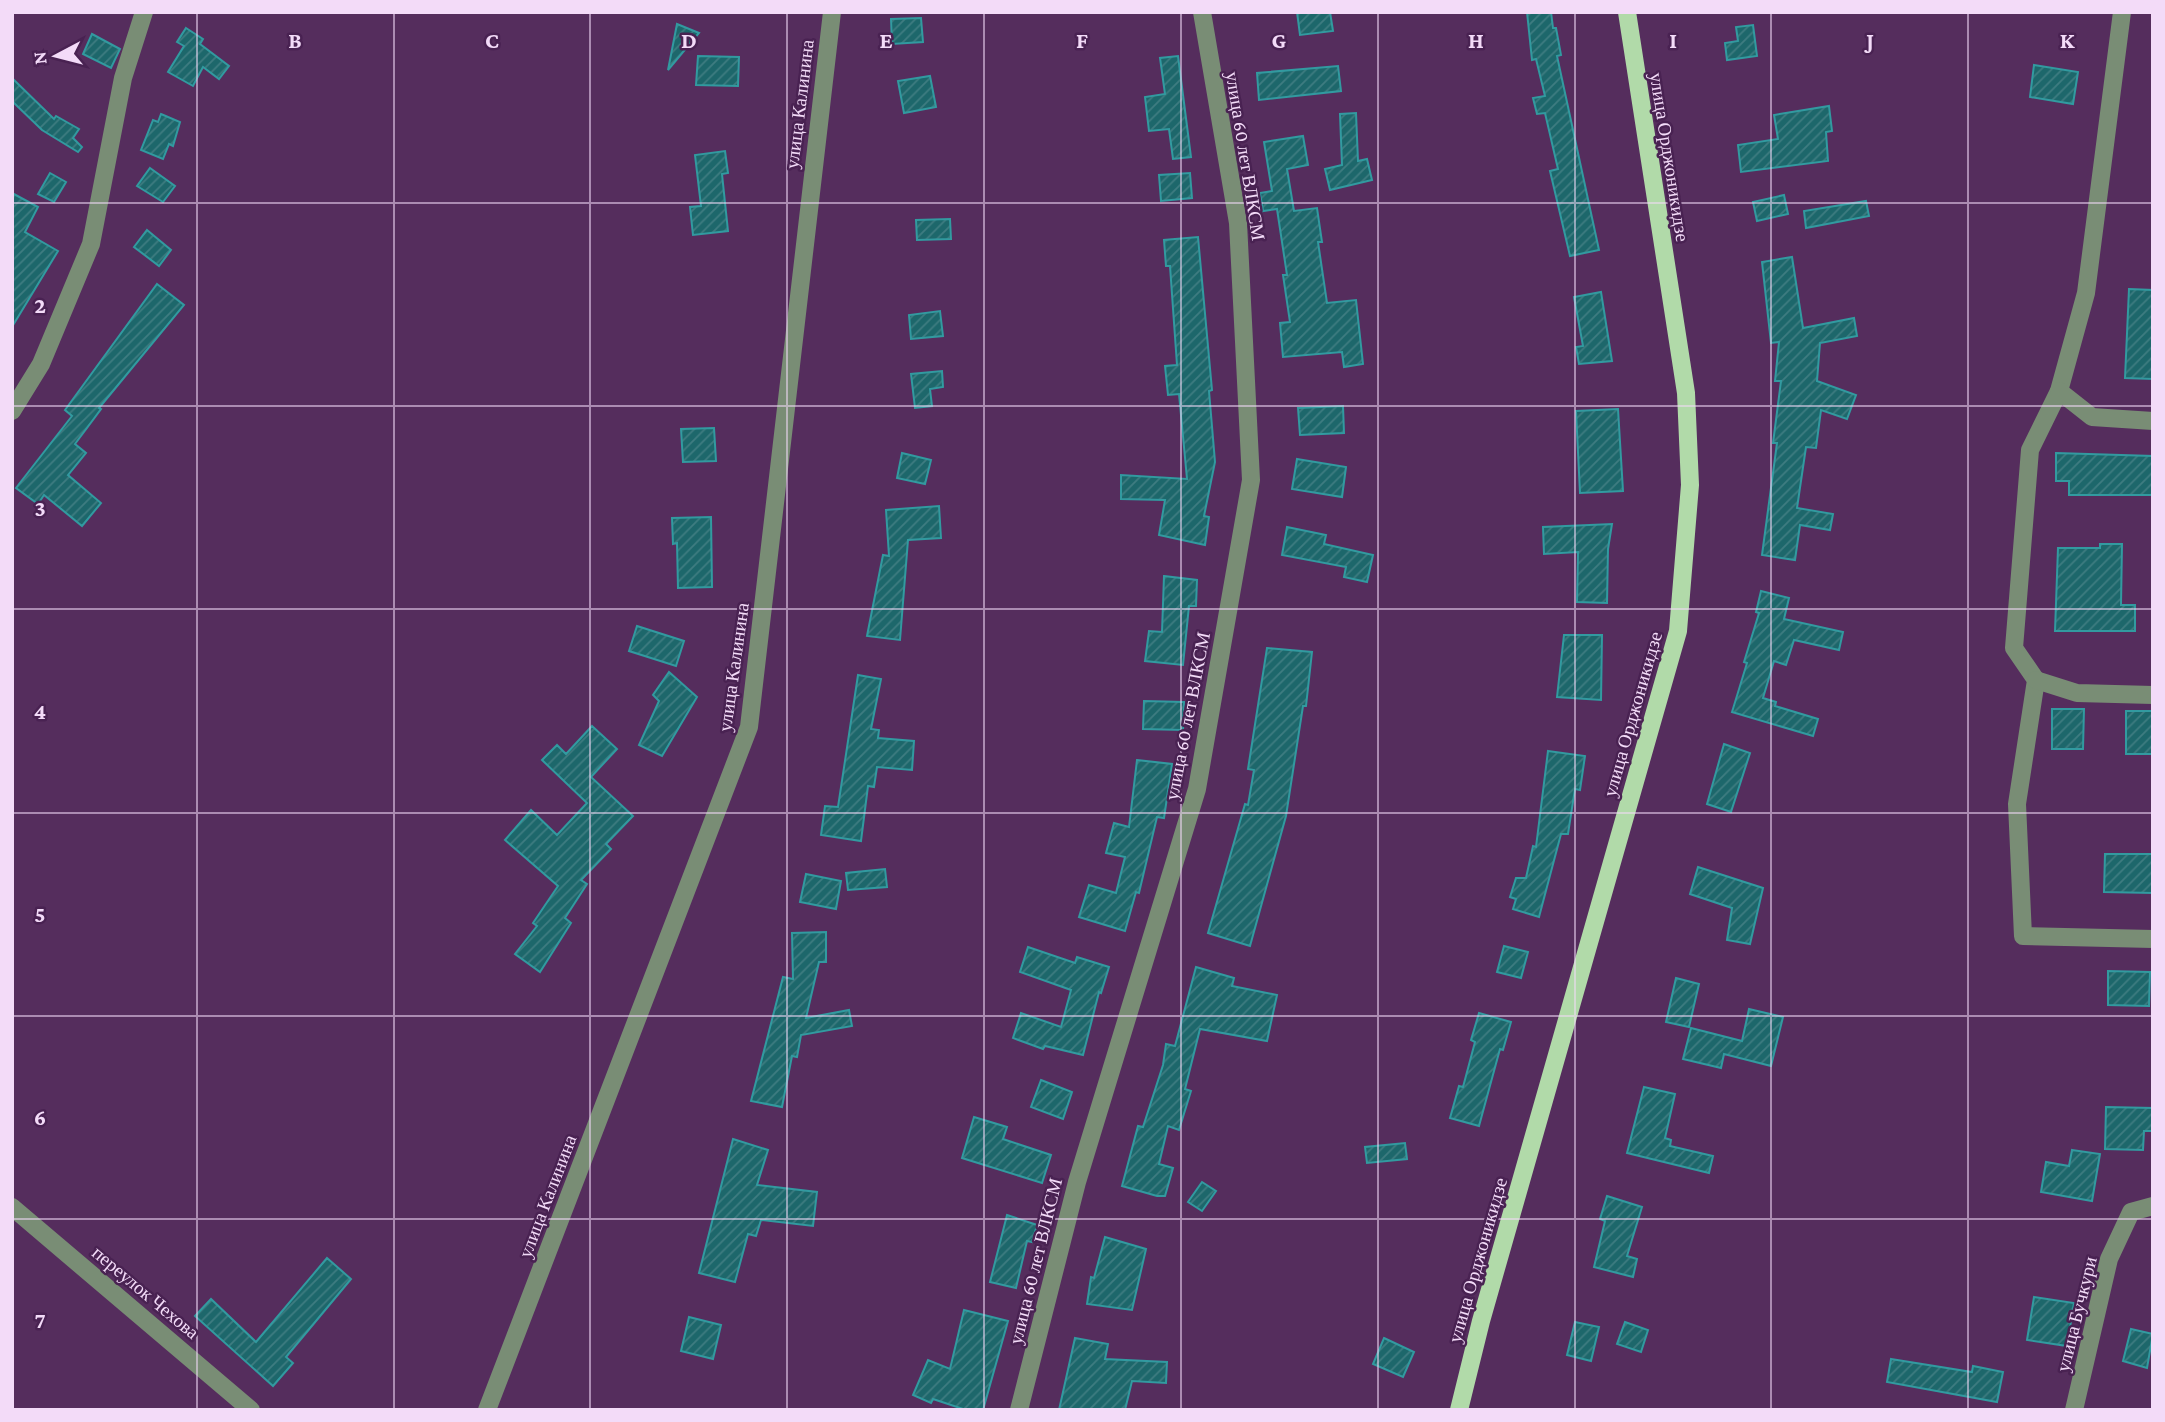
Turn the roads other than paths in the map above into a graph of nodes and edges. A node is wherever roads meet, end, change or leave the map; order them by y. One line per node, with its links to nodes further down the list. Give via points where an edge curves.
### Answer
1 (144, 12): 7 (street, via 123,78 91,244 40,365)
2 (832, 12): 15 (street, улица Калинина, via 749,727)
3 (1202, 12): 16 (street, улица 60 лет ВЛКСМ, via 1237,223 1251,480 1198,789 1077,1182)
4 (1627, 12): 17 (main road, улица Орджоникидзе, via 1686,393 1690,485 1678,631 1484,1308)
5 (2122, 12): 6 (street, via 2086,293)
6 (2059, 391): 8 (street, via 2092,417); 9 (street, via 2030,450 2014,648)
7 (12, 411)
8 (2153, 421)
9 (2036, 680): 10 (street, via 2077,693); 11 (street, via 2017,804 2023,936)
10 (2153, 695)
11 (2153, 939)
12 (2153, 1206): 18 (street, улица Бучкури, via 2131,1212 2109,1259)
13 (12, 1207): 14 (street, переулок Чехова)
14 (251, 1410)
15 (487, 1410)
16 (1019, 1410)
17 (1459, 1410)
18 (2074, 1410)

